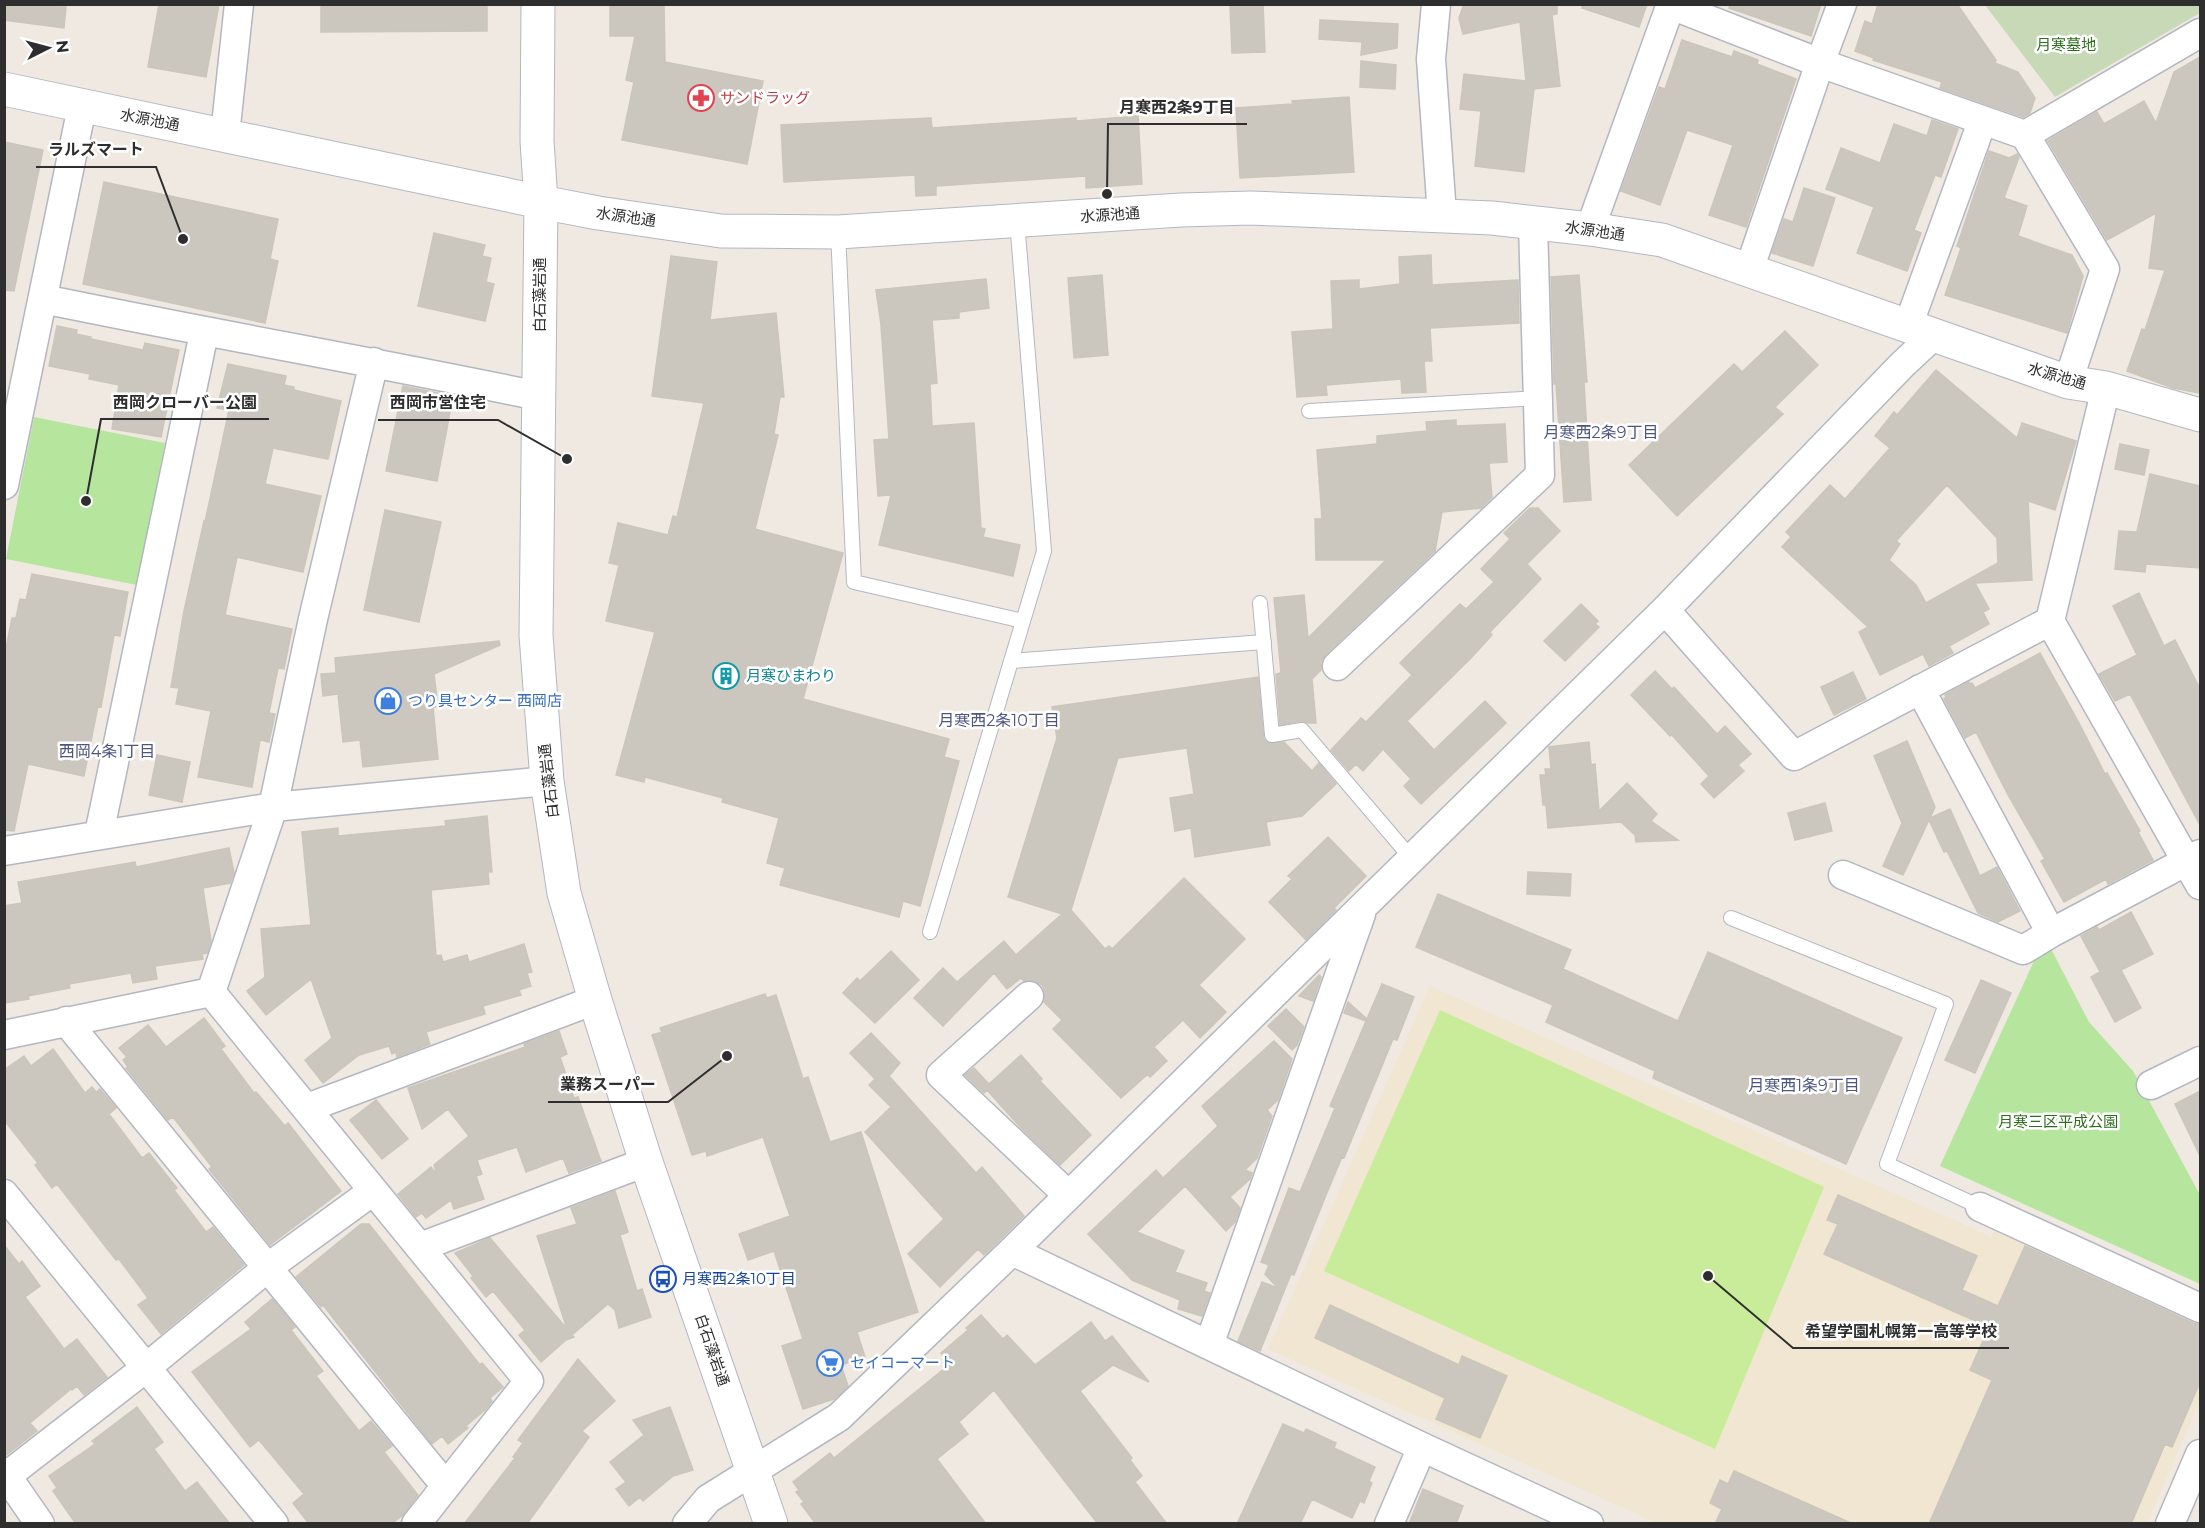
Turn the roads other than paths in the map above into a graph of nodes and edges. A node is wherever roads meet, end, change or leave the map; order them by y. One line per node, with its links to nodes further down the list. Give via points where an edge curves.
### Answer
1 (239, 4): 11 (street)
2 (538, 4): 13 (street, 白石藻岩通, via 537,141)
3 (1436, 4): 14 (street, via 1431,59)
4 (1842, 4): 7 (street)
5 (1671, 5): 7 (street); 17 (street)
6 (2200, 33): 12 (street)
7 (1820, 63): 10 (street); 19 (street)
8 (4, 90): 9 (street, 水源池通)
9 (82, 107): 11 (street, 水源池通); 20 (street)
10 (1982, 122): 12 (street); 21 (street)
11 (225, 135): 13 (street, 水源池通)
12 (2025, 135): 24 (street, via 2105,269)
13 (541, 202): 18 (street, 水源池通, via 721,231); 26 (street, 白石藻岩通)
14 (1442, 215): 15 (street, 水源池通, via 1251,208); 16 (street, 水源池通)
15 (1017, 221): 18 (street, 水源池通); 33 (lane, via 1044,551)
16 (1533, 224): 17 (street, 水源池通); 27 (street)
17 (1590, 229): 19 (street, 水源池通, via 1662,240)
18 (838, 232): 33 (lane, via 854,582)
19 (1749, 270): 21 (street, 水源池通)
20 (43, 299): 22 (street); 30 (street)
21 (1920, 331): 24 (street, 水源池通); 32 (street, via 1893,374)
22 (204, 333): 23 (street); 41 (street)
23 (374, 362): 26 (street); 40 (street)
24 (2068, 382): 25 (street, 水源池通)
25 (2106, 388): 29 (street, 水源池通); 34 (street)
26 (539, 396): 39 (street, 白石藻岩通, via 536,635)
27 (1538, 398): 28 (lane); 37 (street, via 1540,475)
28 (1309, 411)
29 (2200, 415)
30 (4, 485)
31 (1260, 603): 35 (lane)
32 (1665, 610): 38 (street, via 1794,756); 43 (street)
33 (1023, 621): 36 (lane)
34 (2050, 621): 38 (street); 44 (street)
35 (1264, 642): 36 (lane); 43 (lane, via 1272,735 1302,730)
36 (1011, 661): 48 (lane)
37 (1337, 666)
38 (1920, 689): 49 (street)
39 (547, 781): 40 (street); 52 (street, 白石藻岩通, via 564,893)
40 (273, 807): 41 (street); 50 (street)
41 (99, 834): 42 (street)
42 (4, 851)
43 (1412, 859): 46 (street)
44 (2196, 867): 49 (street)
45 (1843, 875): 49 (street, via 2023,950)
46 (1364, 907): 61 (street); 67 (street)
47 (1731, 918): 62 (lane, via 1946,1004 1887,1164)
48 (930, 933)
49 (2051, 933)
50 (211, 992): 53 (street); 57 (street)
51 (1029, 996): 61 (street, via 941,1075)
52 (595, 1000): 57 (street); 58 (street, 白石藻岩通)
53 (66, 1021): 54 (street); 65 (street)
54 (4, 1035)
55 (2200, 1061): 56 (street)
56 (2151, 1085)
57 (307, 1108): 59 (street)
58 (646, 1162): 63 (street); 71 (street, 白石藻岩通)
59 (373, 1191): 63 (street); 65 (street)
60 (4, 1194): 68 (street)
61 (1068, 1195): 64 (street)
62 (1980, 1207): 66 (street)
63 (420, 1247): 73 (street, via 529,1381)
64 (1012, 1251): 67 (street); 71 (street, via 839,1417)
65 (267, 1268): 68 (street); 73 (street)
66 (2200, 1308)
67 (1209, 1345): 69 (street)
68 (147, 1367): 72 (street); 75 (street)
69 (1422, 1447): 79 (street); 80 (street)
70 (2200, 1454): 81 (street)
71 (753, 1471): 77 (street, via 708,1499); 78 (street, 白石藻岩通)
72 (5, 1475): 74 (street)
73 (445, 1485): 76 (street)
74 (40, 1524)
75 (274, 1524)
76 (416, 1524)
77 (687, 1524)
78 (771, 1524)
79 (1389, 1524)
80 (1589, 1524)
81 (2170, 1524)

